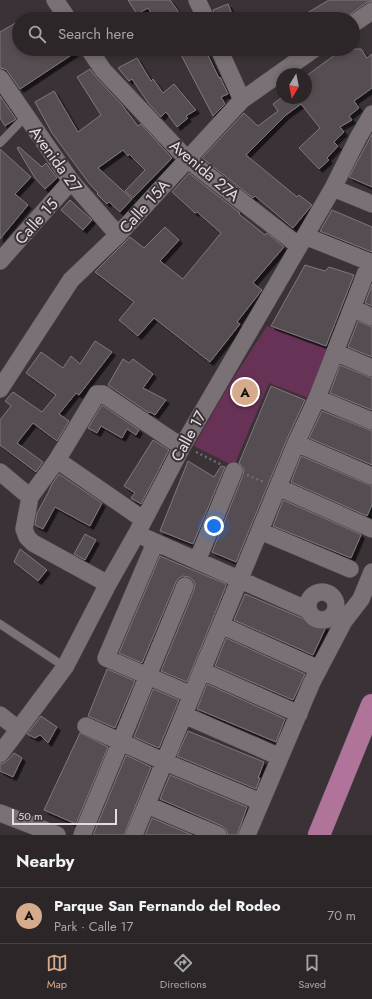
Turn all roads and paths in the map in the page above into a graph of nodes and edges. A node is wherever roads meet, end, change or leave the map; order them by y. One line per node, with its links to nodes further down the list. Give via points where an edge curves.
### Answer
1 (55, 0): 3 (street)
2 (197, 0): 4 (street)
3 (63, 12)
4 (203, 12)
5 (372, 12): 6 (street)
6 (360, 20)
7 (94, 56): 16 (street, Avenida 27A, via 103,70)
8 (222, 56): 11 (street)
9 (304, 56): 11 (street, Calle 15A)
10 (0, 78): 13 (street, Avenida 27)
11 (242, 100): 16 (street, Calle 15A)
12 (372, 114): 14 (street, Calle 17)
13 (26, 117): 15 (lane); 17 (street, Avenida 27)
14 (365, 141): 18 (street, Calle 17)
15 (0, 143)
16 (187, 159): 20 (street, Calle 15A); 21 (street, Avenida 27A)
17 (71, 181): 20 (street, Avenida 27); 22 (street, Calle 15)
18 (333, 188): 19 (street); 21 (street, Calle 17)
19 (372, 204)
20 (118, 235): 28 (street, Calle 15A, via 71,280)
21 (307, 241): 23 (street, Avenida 27A); 32 (street, Calle 17)
22 (0, 260)
23 (371, 263): 24 (street)
24 (352, 308): 25 (street); 26 (street)
25 (372, 317)
26 (335, 352): 27 (street); 29 (street)
27 (372, 368)
28 (0, 389)
29 (317, 398): 30 (street); 31 (street)
30 (372, 421)
31 (296, 443): 36 (street); 37 (street)
32 (182, 445): 33 (street, via 97,394); 39 (street, Calle 17)
33 (57, 460): 38 (street); 39 (street)
34 (234, 470): 43 (street)
35 (0, 472): 38 (street)
36 (372, 476)
37 (278, 488): 40 (street); 41 (street)
38 (30, 497): 47 (street, via 24,529 27,537 33,543)
39 (140, 527): 42 (street); 47 (street, Calle 17)
40 (372, 529)
41 (260, 531): 44 (street); 46 (street)
42 (155, 543): 43 (street); 55 (street, via 106,658)
43 (197, 561): 46 (street)
44 (350, 569)
45 (372, 572): 53 (street, via 361,599 344,621)
46 (240, 580): 49 (street); 51 (street)
47 (108, 584): 52 (street, Calle 17)
48 (185, 586): 55 (street)
49 (308, 610)
50 (0, 624): 52 (lane)
51 (221, 626): 53 (street); 54 (street)
52 (64, 667): 62 (street, Calle 17)
53 (319, 668): 58 (street)
54 (202, 671): 56 (street); 58 (street)
55 (148, 675): 56 (street); 63 (street)
56 (192, 695): 60 (street)
57 (372, 705): 75 (highway)
58 (298, 714): 65 (street)
59 (0, 715): 62 (street)
60 (184, 715): 65 (street); 66 (street)
61 (86, 726): 63 (street)
62 (18, 729): 64 (street, Calle 17)
63 (121, 741): 66 (street); 71 (street)
64 (0, 754)
65 (280, 757): 67 (street)
66 (165, 762): 67 (street); 68 (street)
67 (260, 802): 74 (street)
68 (147, 805): 72 (street); 73 (street)
69 (0, 813): 70 (street)
70 (57, 835)
71 (82, 835)
72 (134, 835)
73 (218, 835)
74 (247, 835)
75 (319, 835)

